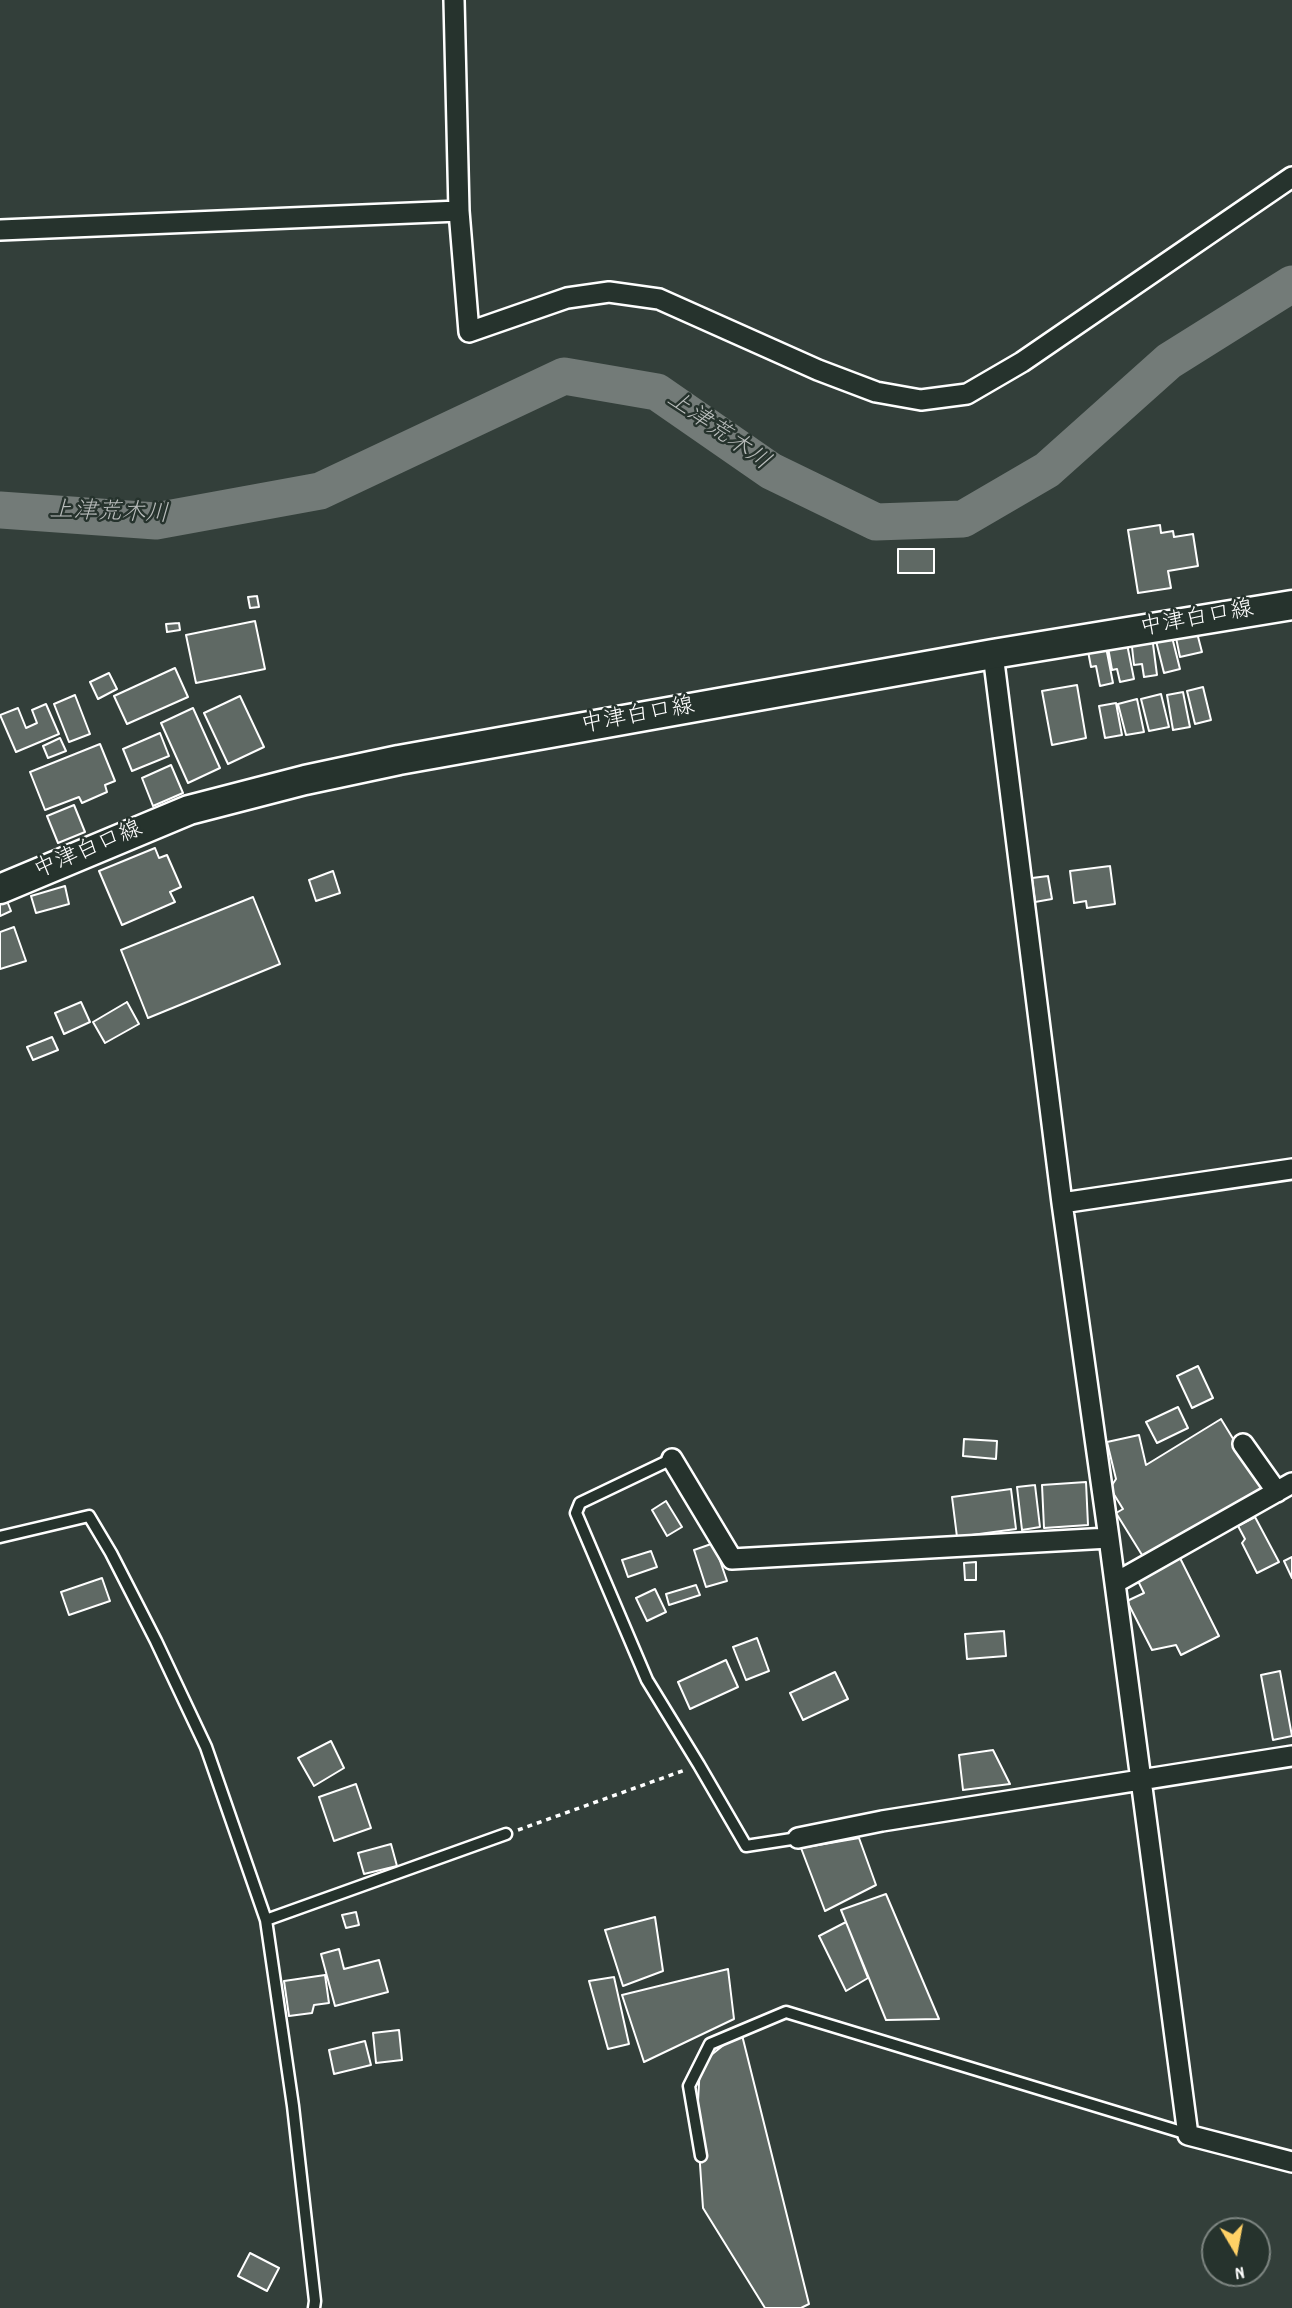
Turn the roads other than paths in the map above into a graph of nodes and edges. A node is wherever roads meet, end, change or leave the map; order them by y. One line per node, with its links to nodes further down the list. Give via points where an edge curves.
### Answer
1 (453, 0): 3 (street)
2 (1292, 177): 3 (street, via 1022,362 967,394 921,400 876,392 818,370 659,299 609,292 567,298 469,332)
3 (458, 211): 4 (street)
4 (0, 230)
5 (1292, 605): 6 (main road, 中津白口線)
6 (993, 654): 7 (main road, 中津白口線, via 399,760 260,790 189,810); 9 (street)
7 (0, 889)
8 (1292, 1169): 9 (street)
9 (1062, 1203): 14 (street)
10 (1243, 1444): 12 (street)
11 (672, 1459): 14 (street, via 732,1559); 19 (lane, via 580,1503 576,1513 647,1680 746,1846)
12 (1284, 1487): 15 (street)
13 (0, 1537): 20 (lane, via 89,1516 206,1747)
14 (1109, 1538): 15 (street)
15 (1115, 1583): 17 (street)
16 (1292, 1756): 17 (street)
17 (1141, 1781): 19 (street); 21 (street)
18 (506, 1834): 20 (lane)
19 (798, 1838)
20 (266, 1920): 24 (lane, via 293,2106)
21 (1188, 2135): 22 (lane, via 786,2012 710,2044 689,2086); 23 (street)
22 (701, 2156)
23 (1292, 2162)
24 (314, 2308)

